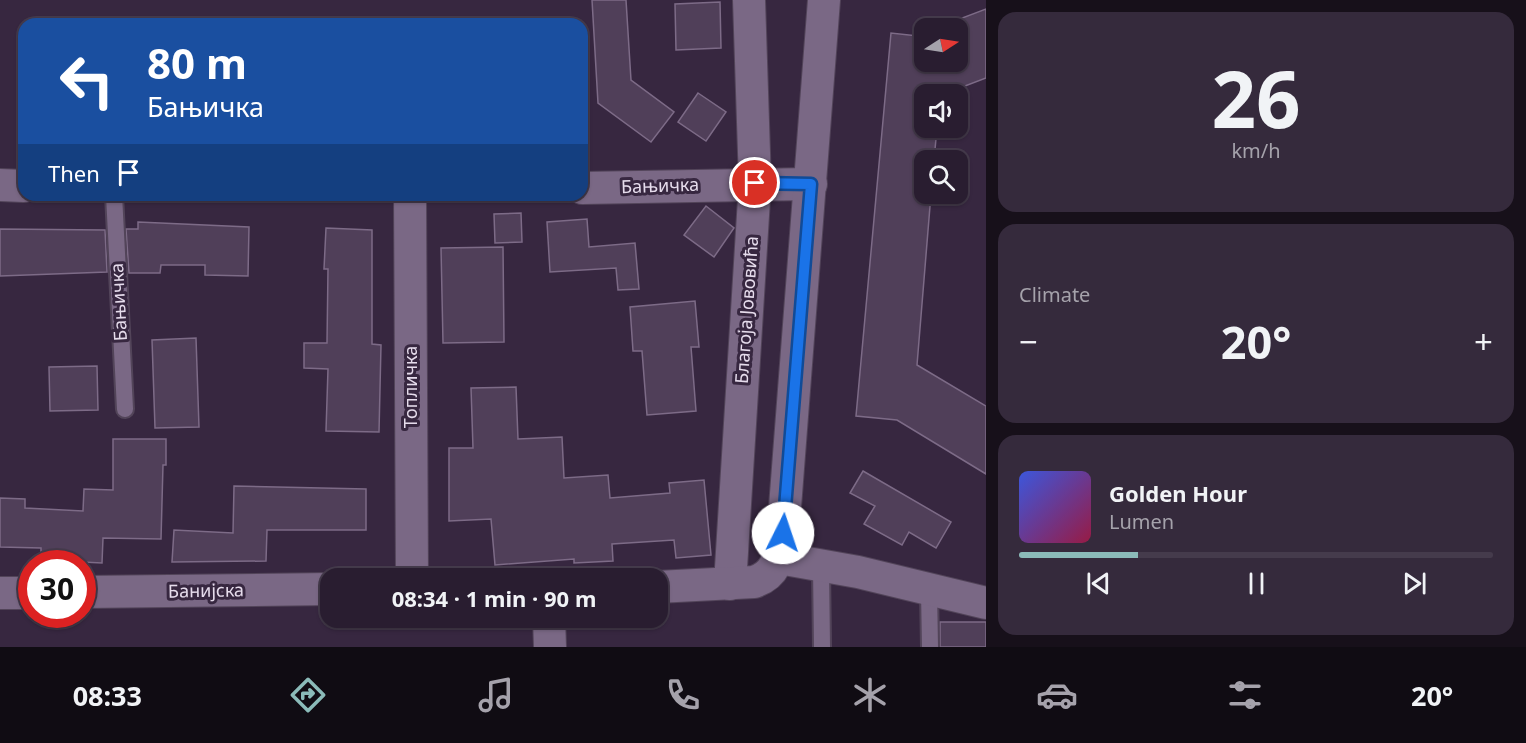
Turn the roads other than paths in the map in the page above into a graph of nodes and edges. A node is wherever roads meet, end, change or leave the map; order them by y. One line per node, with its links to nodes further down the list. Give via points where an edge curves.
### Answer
1 (749, 0): 3 (street, Благоја Јововића)
2 (824, 0): 4 (street)
3 (755, 183): 4 (street, Бањичка); 7 (street, Бањичка); 14 (street, Благоја Јововића)
4 (811, 184): 11 (street)
5 (0, 185): 6 (street)
6 (18, 186)
7 (588, 188)
8 (114, 201): 10 (lane, Бањичка)
9 (411, 201): 13 (street, Топличка)
10 (125, 409)
11 (779, 558): 12 (street); 14 (street, via 766,578)
12 (821, 566): 17 (street); 24 (lane)
13 (412, 568)
14 (730, 584): 15 (street)
15 (668, 587)
16 (320, 589): 18 (street, Банијска)
17 (929, 590): 21 (street); 25 (lane)
18 (96, 592)
19 (0, 593): 20 (street)
20 (18, 593)
21 (986, 603)
22 (549, 628): 23 (street)
23 (550, 647)
24 (822, 647)
25 (930, 647)

